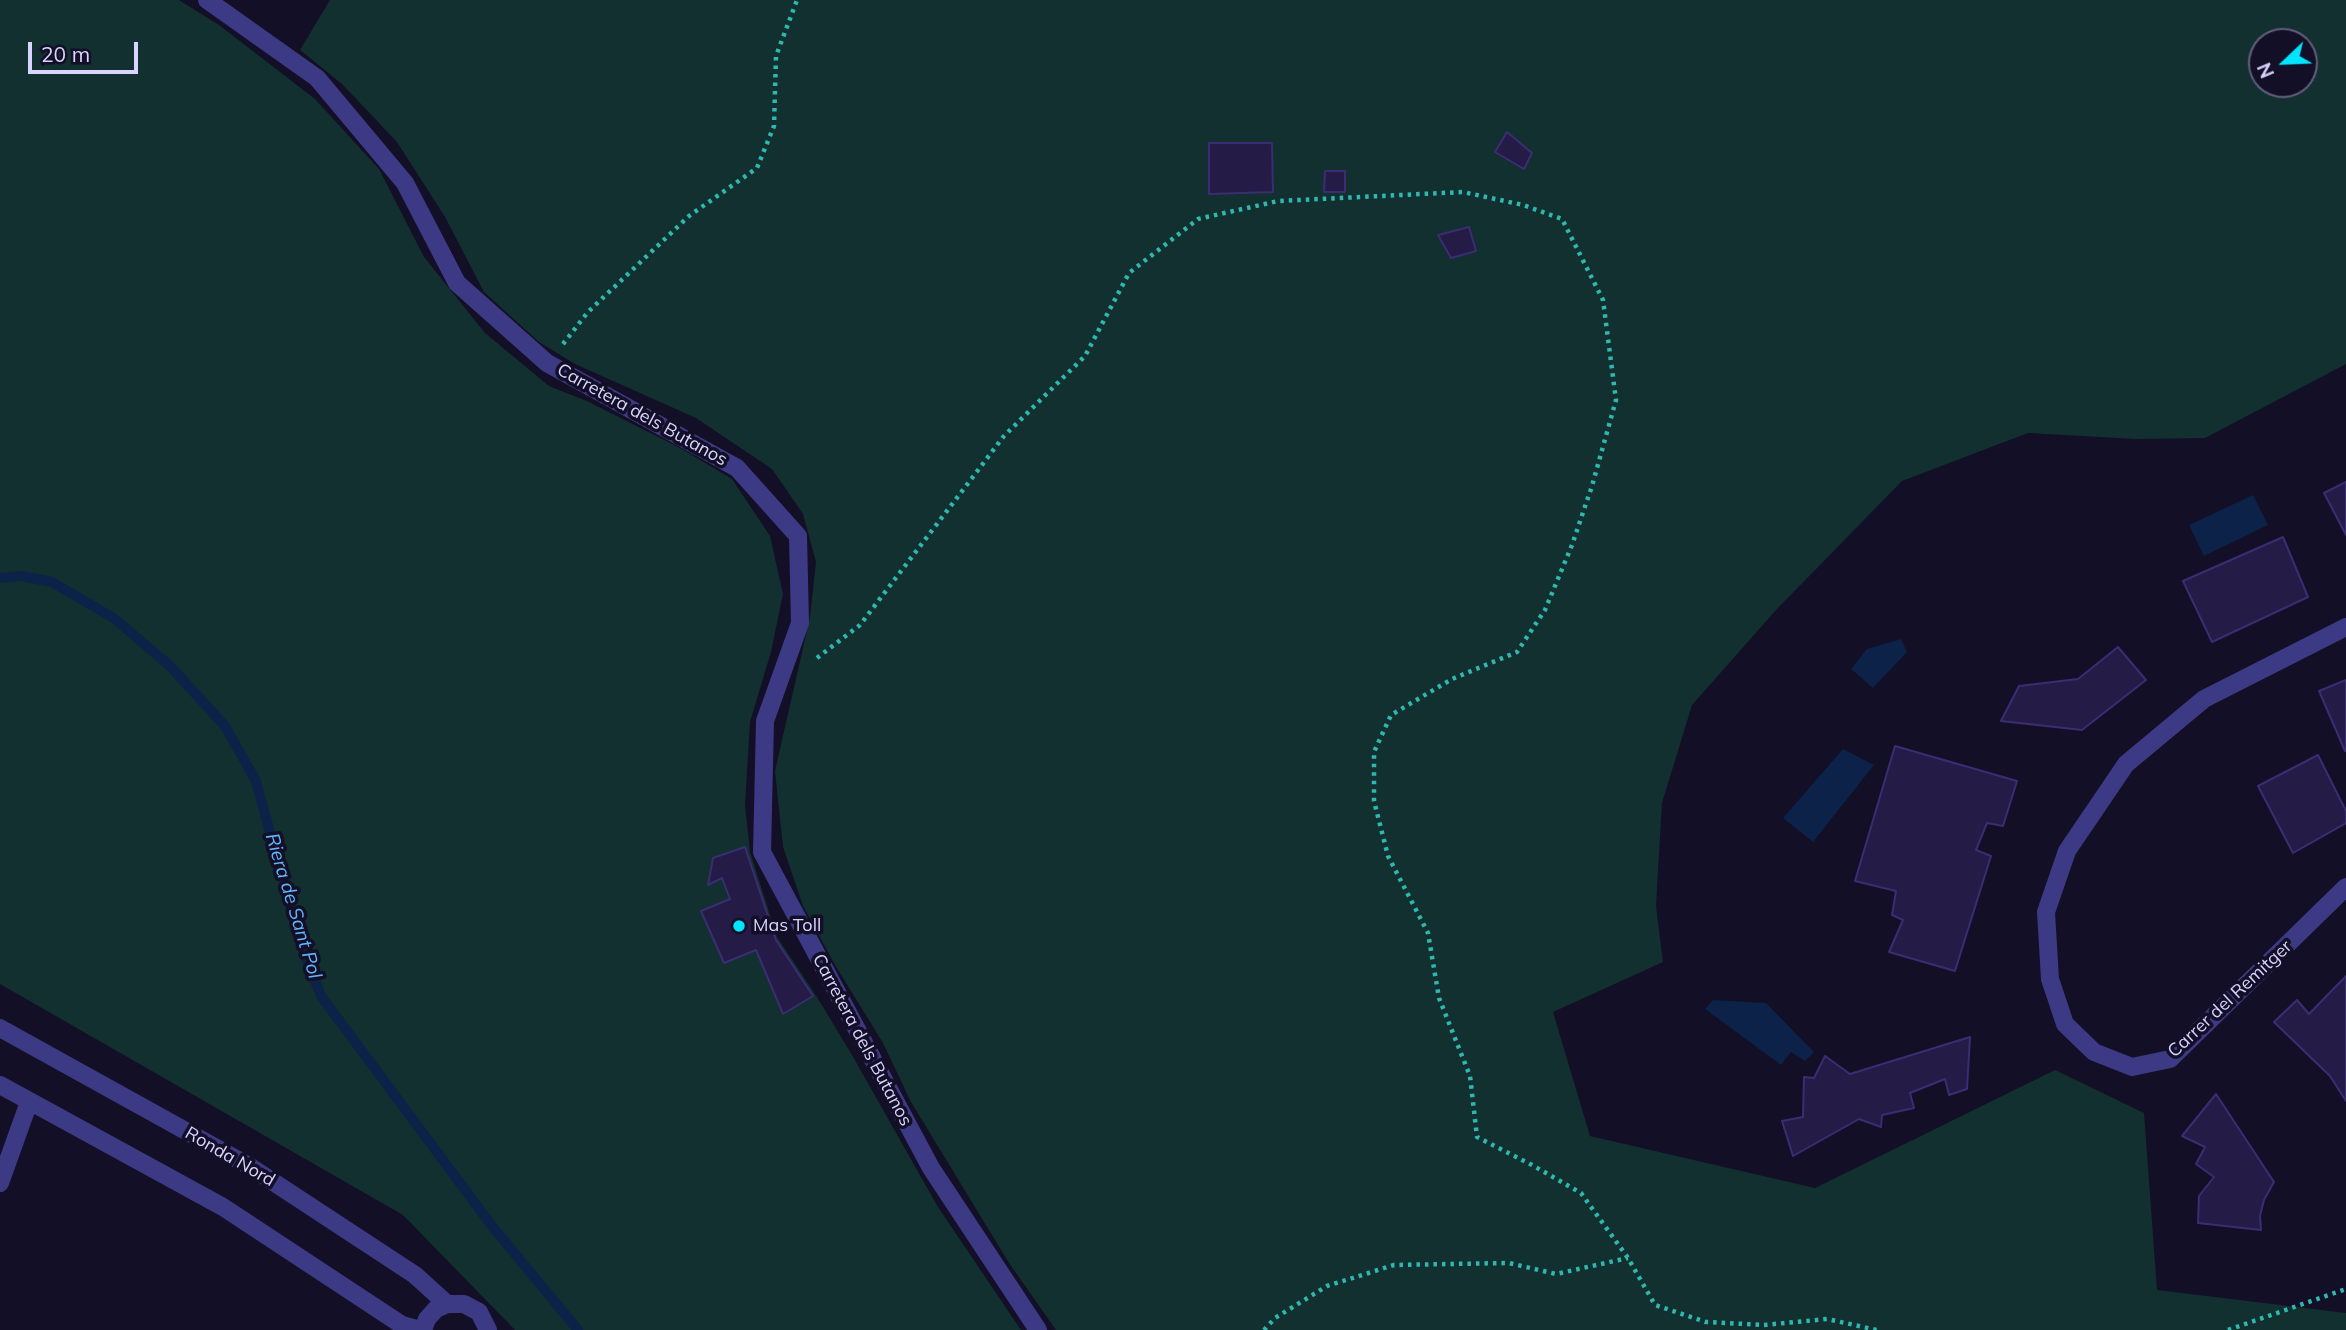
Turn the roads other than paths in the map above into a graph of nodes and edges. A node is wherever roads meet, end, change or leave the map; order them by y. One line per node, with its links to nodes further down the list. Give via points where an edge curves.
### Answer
1 (208, 0): 11 (street, Carretera dels Butanos, via 317,78 405,183 457,283 547,363 737,468 798,536 800,623 765,721 762,852 931,1168)
2 (2346, 627): 3 (street, Carrer del Remitger, via 2204,699 2126,764 2067,851 2046,912 2050,979 2065,1024 2094,1052 2132,1068 2170,1059)
3 (2346, 887)
4 (0, 1028): 8 (street, Ronda Nord, via 249,1166 415,1275)
5 (0, 1085): 6 (street)
6 (29, 1102): 7 (street); 9 (street, via 223,1207 402,1325)
7 (0, 1183)
8 (447, 1304): 9 (street, via 436,1309); 10 (street, Ronda Nord, via 464,1304 479,1312)
9 (421, 1330)
10 (488, 1330)
11 (1038, 1330)

